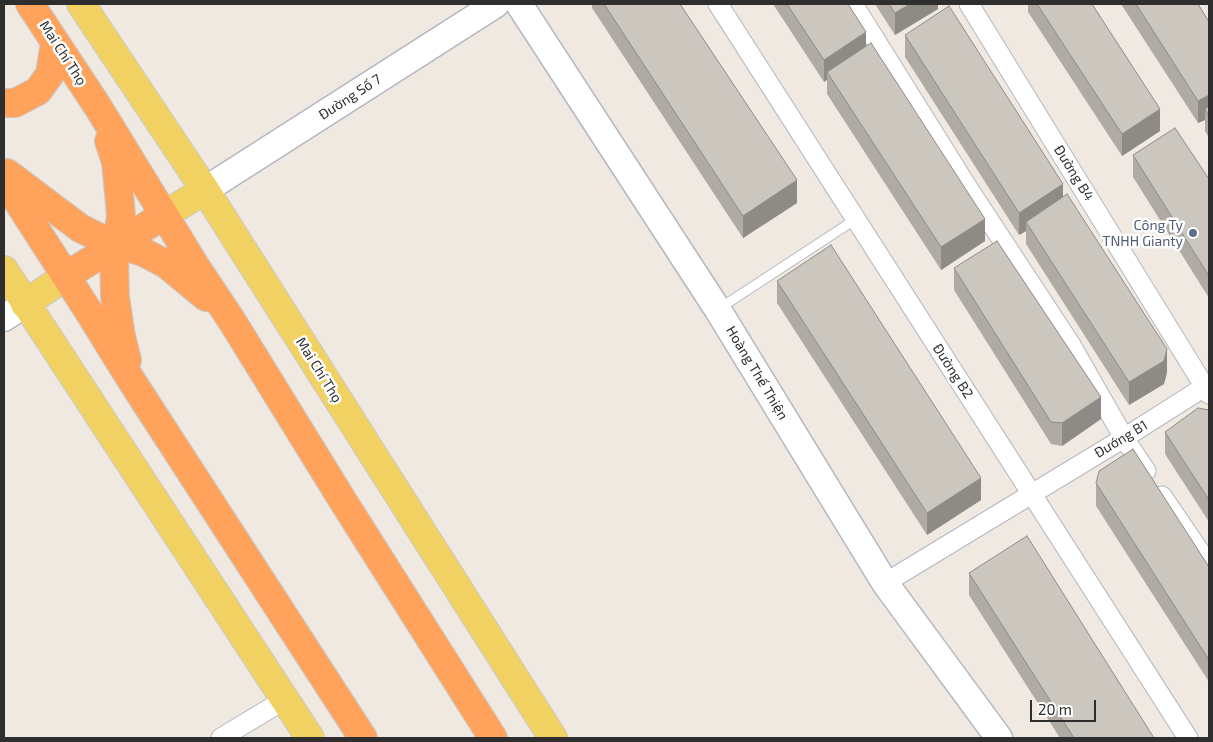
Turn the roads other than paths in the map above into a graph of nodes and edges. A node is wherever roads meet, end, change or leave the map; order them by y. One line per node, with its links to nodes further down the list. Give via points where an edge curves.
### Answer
1 (30, 4): 8 (highway, Mai Chí Thọ)
2 (81, 4): 13 (main road, Mai Chí Thọ)
3 (496, 4): 13 (street, Đường Số 7)
4 (519, 4): 19 (street, Hoàng Thế Thiện)
5 (718, 4): 15 (street, Đường B2)
6 (853, 4): 24 (street, via 1071,345)
7 (970, 4): 23 (street, Đường B4)
8 (56, 42): 9 (highway, via 50,74 38,91 15,103); 10 (highway, Mai Chí Thọ)
9 (4, 103)
10 (98, 106): 14 (highway, Mai Chí Thọ); 16 (highway, via 118,176 120,217)
11 (4, 170): 16 (highway, via 80,228)
12 (4, 180): 18 (highway)
13 (205, 190): 14 (main road); 33 (main road, Mai Chí Thọ)
14 (164, 215): 16 (highway); 21 (highway, Mai Chí Thọ)
15 (856, 219): 19 (lane); 25 (street, Đường B2)
16 (116, 245): 18 (highway); 21 (highway, via 143,252 166,264); 22 (highway, via 115,297)
17 (4, 270): 20 (main road)
18 (66, 276): 20 (main road); 22 (highway)
19 (718, 310): 27 (street, Hoàng Thế Thiện)
20 (14, 311): 28 (main road)
21 (232, 322): 32 (highway, Mai Chí Thọ)
22 (133, 383): 31 (highway)
23 (1208, 388): 24 (street, Đướng B1)
24 (1124, 438): 25 (street, Đướng B1); 26 (street)
25 (1032, 493): 27 (street, Đướng B1); 35 (street, Đường B2)
26 (1209, 565)
27 (885, 583): 34 (street, Hoàng Thế Thiện)
28 (284, 700): 29 (street); 30 (main road)
29 (221, 738)
30 (310, 738)
31 (363, 738)
32 (493, 738)
33 (553, 738)
34 (999, 738)
35 (1188, 738)

